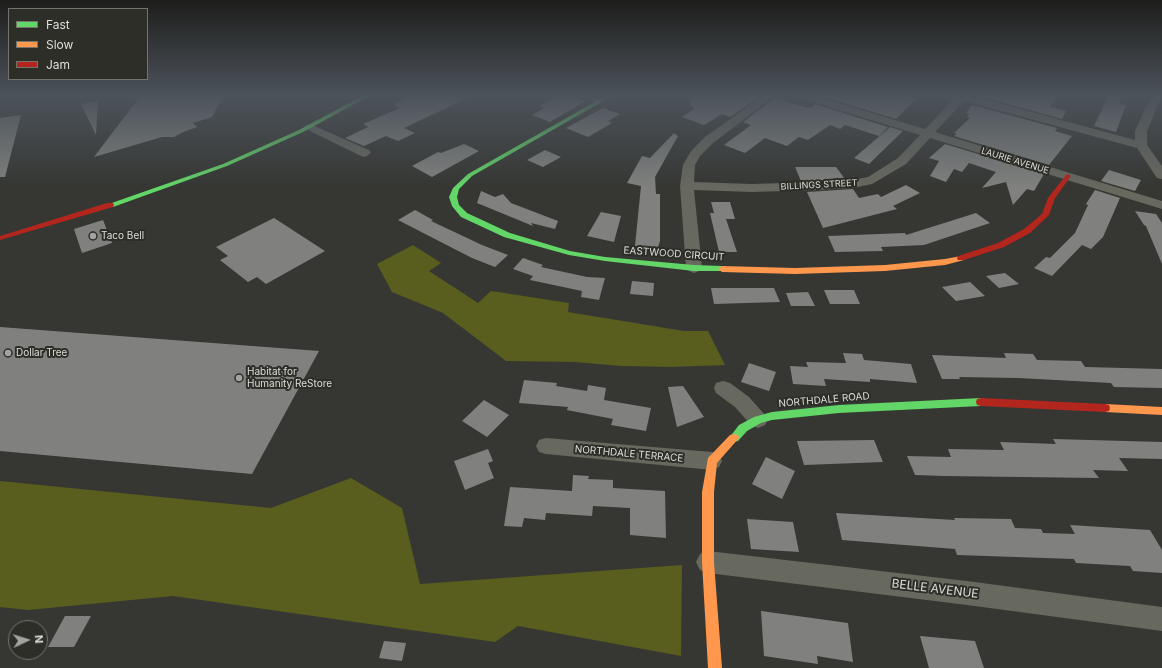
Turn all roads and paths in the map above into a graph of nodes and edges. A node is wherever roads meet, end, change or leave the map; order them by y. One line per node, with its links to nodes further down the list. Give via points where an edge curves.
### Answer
1 (291, 126): 16 (main road, via 221,156 134,188)
2 (555, 126): 18 (main road, EASTWOOD CIRCUIT, via 470,174 456,188 453,197 456,206 464,215 507,235 569,253)
3 (728, 126): 14 (street, via 694,154 689,165)
4 (902, 126): 9 (street, LAURIE AVENUE)
5 (935, 126): 9 (street, BILLINGS STREET)
6 (1071, 126): 10 (street)
7 (1143, 126): 10 (street)
8 (310, 127): 11 (street); 17 (main road, via 251,154 179,182 100,209)
9 (928, 134): 13 (street, LAURIE AVENUE); 14 (street, BILLINGS STREET, via 902,161 872,180 817,186)
10 (1140, 145): 12 (street)
11 (365, 153)
12 (1162, 175)
13 (1068, 176): 15 (street, LAURIE AVENUE); 18 (main road, EASTWOOD CIRCUIT, via 1052,198 1045,215 1027,231 972,256 945,262 885,268 795,271)
14 (687, 186): 18 (street)
15 (1162, 205)
16 (24, 221)
17 (0, 238)
18 (694, 268)
19 (722, 388): 21 (street, via 742,402)
20 (1162, 411): 21 (main road, NORTHDALE ROAD, via 992,401 840,409 772,416)
21 (758, 420): 23 (main road, NORTHDALE ROAD, via 743,428)
22 (546, 446): 23 (street, NORTHDALE TERRACE)
23 (712, 461): 24 (main road, via 708,492)
24 (708, 562): 25 (street, BELLE AVENUE); 26 (main road)
25 (1162, 619)
26 (715, 668)

